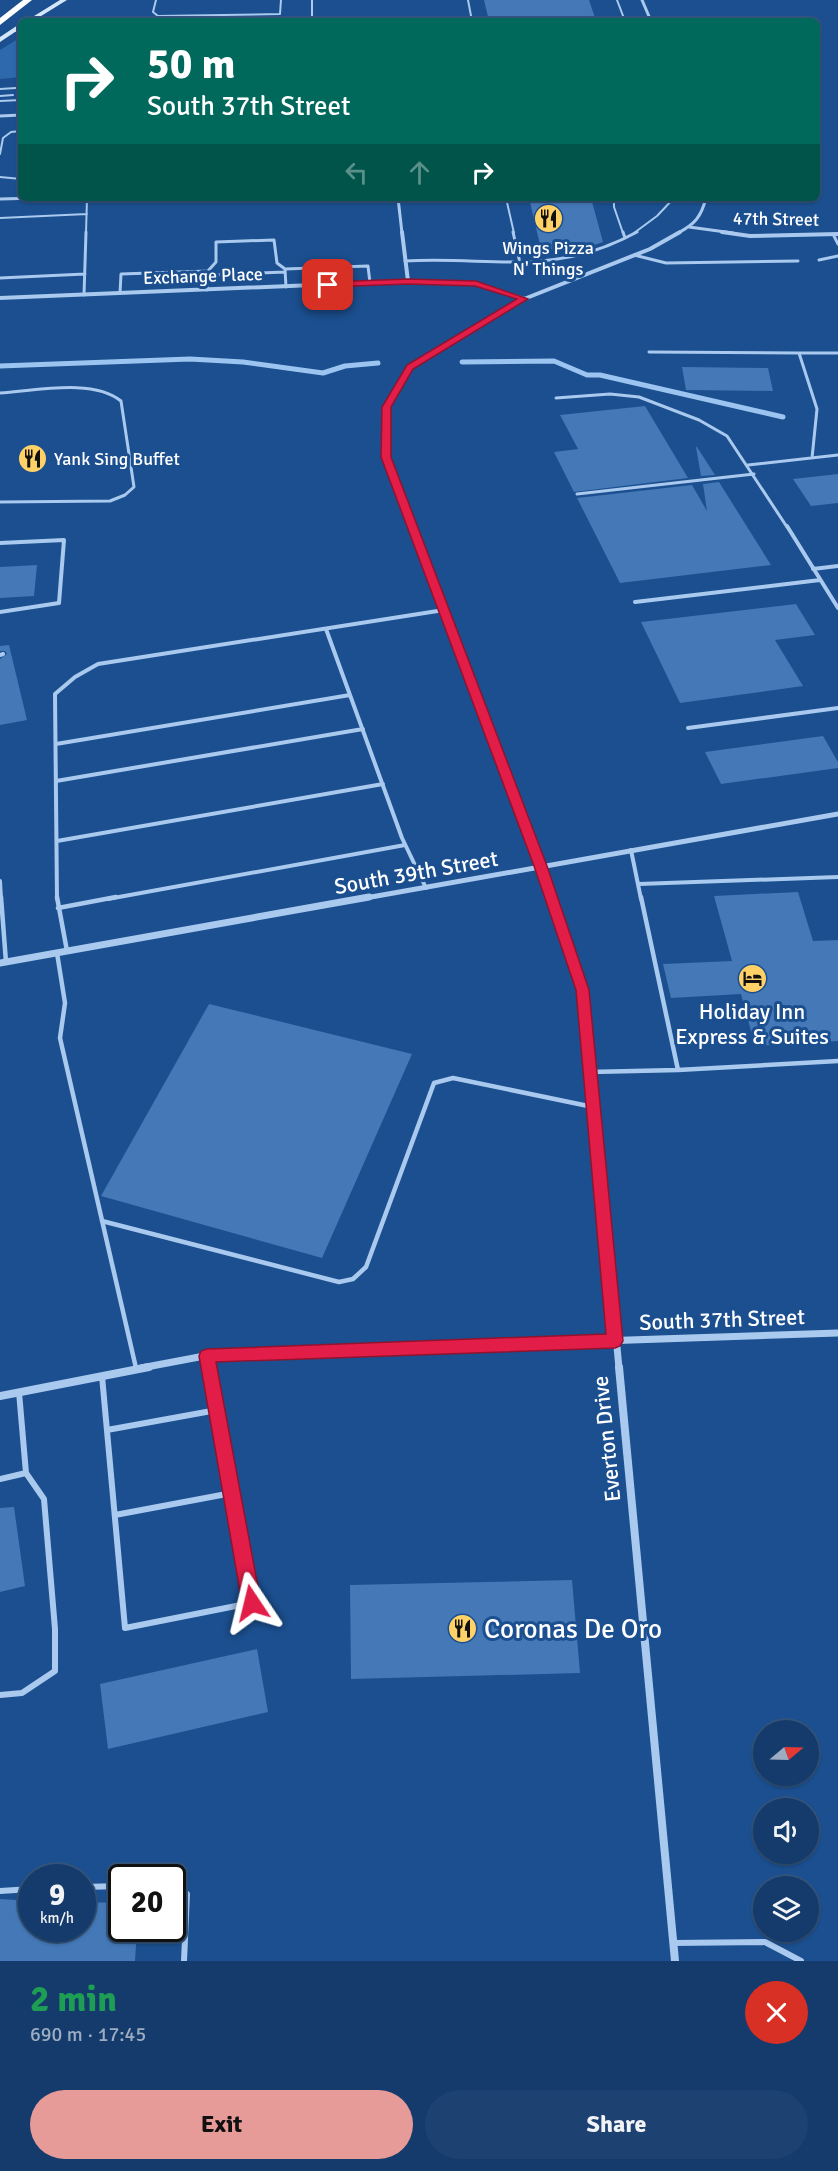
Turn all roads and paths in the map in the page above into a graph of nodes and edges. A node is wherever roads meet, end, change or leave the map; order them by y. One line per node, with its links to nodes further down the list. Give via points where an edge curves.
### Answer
1 (28, 0): 17 (highway)
2 (64, 0): 11 (main road)
3 (156, 0): 10 (lane, via 153,12 158,16)
4 (281, 0): 9 (lane)
5 (312, 0): 13 (lane)
6 (468, 0): 14 (lane)
7 (617, 0): 15 (lane)
8 (642, 0): 16 (street)
9 (280, 14): 10 (lane); 12 (lane)
10 (193, 16)
11 (34, 18)
12 (280, 18)
13 (312, 18)
14 (471, 18)
15 (624, 18)
16 (650, 18)
17 (0, 22)
18 (18, 28): 20 (main road)
19 (18, 31): 20 (lane)
20 (11, 32): 21 (main road)
21 (0, 40)
22 (0, 92): 22 (lane, via 14,92)
23 (0, 100): 24 (lane)
24 (18, 100)
25 (18, 115): 26 (street)
26 (0, 116)
27 (18, 132): 28 (lane, via 3,138)
28 (0, 154)
29 (0, 177): 30 (lane)
30 (18, 179)
31 (0, 199): 32 (street)
32 (18, 199)
33 (87, 201): 39 (lane)
34 (398, 201): 48 (street)
35 (507, 201): 50 (lane)
36 (614, 201): 43 (lane)
37 (672, 201): 43 (lane, via 649,224)
38 (705, 201): 41 (street, via 702,214)
39 (87, 214): 40 (lane); 53 (lane)
40 (0, 218)
41 (689, 227): 42 (street, 47th Street, via 750,236); 45 (street)
42 (835, 234): 44 (lane)
43 (626, 238): 50 (lane, via 591,254)
44 (838, 244)
45 (634, 255): 49 (lane, via 666,263); 62 (street)
46 (838, 256): 47 (lane)
47 (819, 260)
48 (405, 261): 50 (lane); 55 (street)
49 (798, 261)
50 (520, 263)
51 (285, 270): 52 (lane); 52 (lane, via 277,263 274,240 216,242 216,262); 56 (lane, via 368,266); 57 (lane)
52 (208, 273): 58 (lane); 59 (lane, via 121,274)
53 (85, 274): 54 (lane); 60 (lane)
54 (0, 278)
55 (408, 282): 56 (street, Exchange Place); 62 (street, via 476,284)
56 (370, 283): 57 (street, Exchange Place)
57 (286, 286): 58 (street, Exchange Place)
58 (207, 290): 59 (street, Exchange Place)
59 (120, 293): 60 (street, Exchange Place)
60 (84, 295): 61 (street, Exchange Place)
61 (0, 298)
62 (524, 299): 80 (street, Everton Drive, via 410,367 386,407 386,457)
63 (649, 352): 64 (lane)
64 (800, 353): 65 (lane); 69 (lane, via 817,409)
65 (838, 353)
66 (0, 393): 73 (lane, via 89,388 114,394 121,401 134,487 110,501)
67 (556, 398): 70 (lane, via 610,394 639,397 716,428 735,445)
68 (838, 455): 69 (lane)
69 (812, 458): 70 (lane)
70 (748, 465): 71 (lane)
71 (754, 474): 72 (lane); 76 (lane)
72 (577, 494)
73 (0, 502)
74 (0, 543): 81 (lane, via 64,540 59,603)
75 (838, 566): 76 (lane)
76 (813, 569): 77 (lane)
77 (820, 580): 78 (lane); 79 (lane)
78 (635, 602)
79 (838, 608)
80 (444, 610): 82 (lane); 94 (street, Everton Drive)
81 (0, 612)
82 (326, 629): 83 (lane); 87 (lane, via 98,664 56,694)
83 (350, 695): 86 (lane); 87 (lane)
84 (838, 708): 85 (lane)
85 (688, 728)
86 (363, 729): 88 (lane); 89 (lane)
87 (56, 744): 88 (lane)
88 (56, 781): 91 (lane)
89 (382, 784): 91 (lane); 92 (lane)
90 (838, 814): 93 (street, South 39th Street)
91 (57, 841): 99 (lane)
92 (405, 845): 98 (lane); 99 (lane)
93 (631, 850): 94 (street, South 39th Street); 97 (lane)
94 (541, 866): 98 (street, South 39th Street); 106 (street, Everton Drive, via 583,990)
95 (838, 877): 97 (lane)
96 (0, 881): 100 (lane)
97 (639, 884): 105 (lane)
98 (426, 888): 101 (street, South 39th Street)
99 (58, 909): 101 (lane)
100 (1, 915): 103 (lane)
101 (67, 951): 102 (street, South 39th Street)
102 (57, 953): 103 (street, South 39th Street); 108 (lane, via 65,1003 60,1038)
103 (3, 962)
104 (838, 1061): 105 (lane)
105 (678, 1070): 106 (lane)
106 (590, 1072): 107 (street, Everton Drive)
107 (593, 1107): 108 (lane, via 453,1078 434,1083 366,1267 353,1279 339,1282); 110 (street, Everton Drive)
108 (102, 1221): 112 (lane)
109 (838, 1333): 110 (street, South 37th Street)
110 (615, 1341): 111 (street, South 37th Street); 128 (street, Everton Drive)
111 (207, 1356): 112 (street, South 37th Street); 116 (lane)
112 (136, 1370): 113 (street, South 37th Street)
113 (102, 1376): 114 (street, South 37th Street); 117 (lane)
114 (19, 1392): 115 (street, South 37th Street); 118 (lane)
115 (0, 1396)
116 (217, 1410): 117 (lane); 120 (lane)
117 (107, 1430): 121 (lane)
118 (26, 1473): 119 (lane); 122 (lane, via 44,1499 56,1629 55,1671 22,1693)
119 (0, 1479)
120 (232, 1493): 121 (lane); 121 (lane, via 252,1603 125,1628)
121 (115, 1515)
122 (0, 1695)
123 (18, 1890): 124 (lane)
124 (0, 1891)
125 (186, 1893): 126 (lane)
126 (186, 1916)
127 (185, 1942): 129 (lane)
128 (673, 1943): 130 (street, Everton Drive); 131 (lane, via 765,1942)
129 (184, 1961)
130 (675, 1961)
131 (801, 1961)

